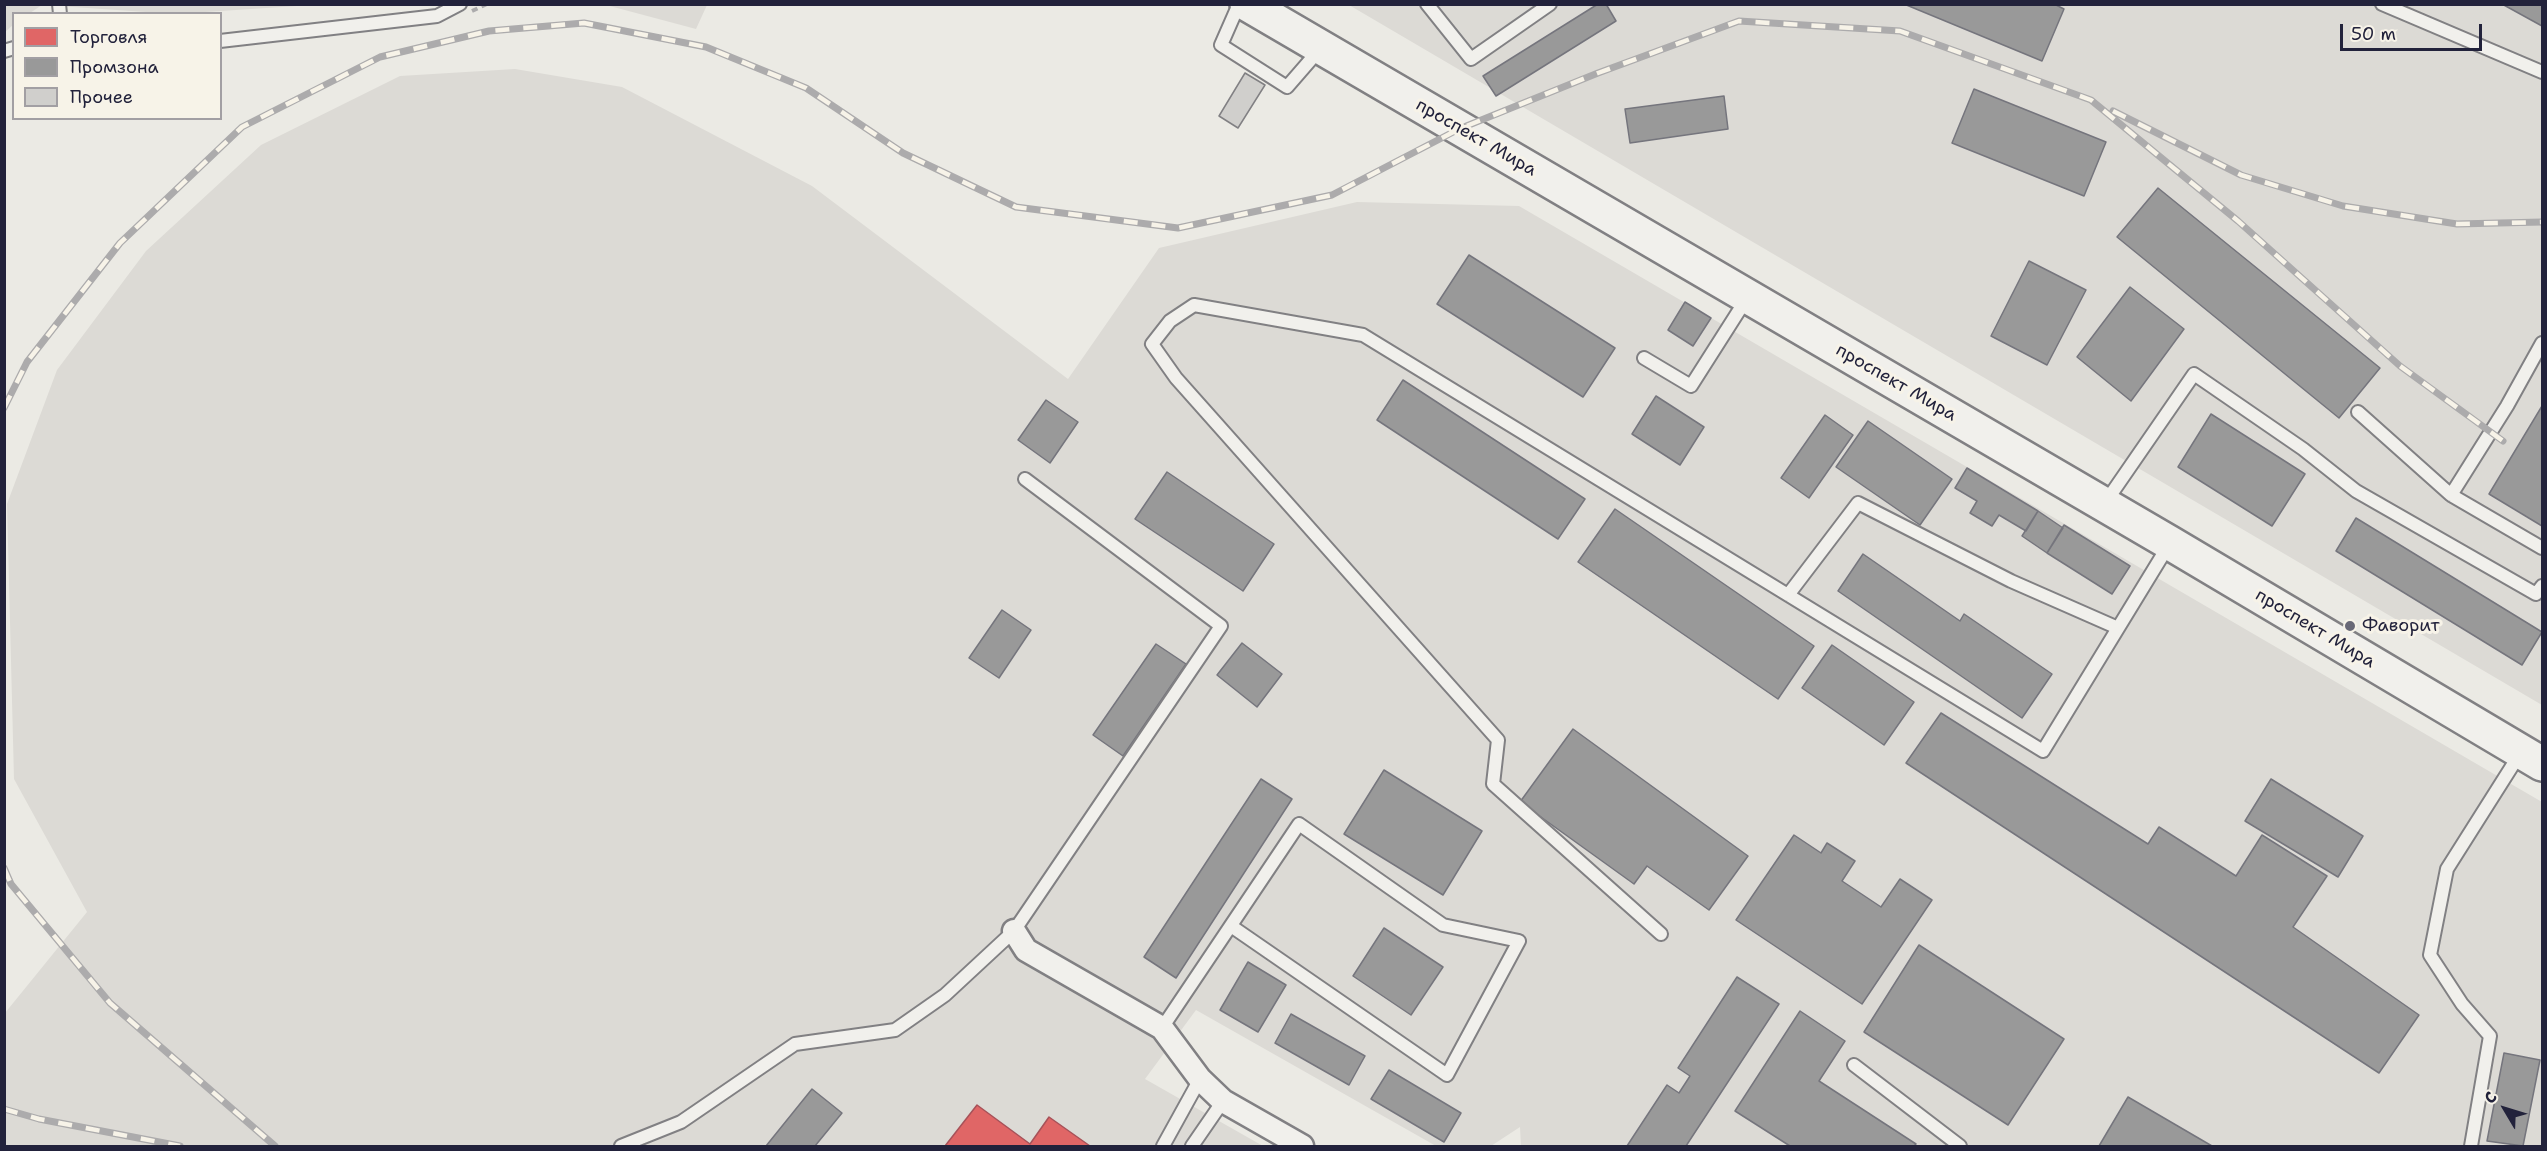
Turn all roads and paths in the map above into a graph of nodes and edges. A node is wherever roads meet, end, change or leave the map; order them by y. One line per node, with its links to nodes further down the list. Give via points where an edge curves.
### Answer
1 (460, 4): 7 (lane, via 437,16)
2 (1239, 4): 8 (lane, via 1221,45 1287,87)
3 (1247, 4): 8 (main road, проспект Мира)
4 (1427, 4): 5 (lane, via 1471,59)
5 (1550, 4)
6 (2382, 4): 9 (lane)
7 (222, 41)
8 (1321, 48): 10 (main road, проспект Мира)
9 (2542, 72)
10 (1748, 297): 12 (lane, via 1691,386); 16 (main road, проспект Мира)
11 (2542, 343): 15 (lane)
12 (1644, 358)
13 (2358, 412): 15 (lane)
14 (1025, 479): 24 (lane, via 1221,626)
15 (2451, 495): 18 (lane)
16 (2104, 505): 17 (main road, проспект Мира); 19 (lane, via 2194,374 2303,449 2356,491 2536,594)
17 (2170, 543): 21 (lane); 22 (main road, проспект Мира)
18 (2542, 548)
19 (2542, 586)
20 (1788, 595): 21 (lane, via 1858,503 2011,581); 21 (lane, via 2043,751); 25 (lane, via 1363,335 1194,305 1170,321 1152,344 1176,378 1498,740 1493,784)
21 (2118, 628)
22 (2532, 758): 35 (lane, via 2446,869 2430,955 2462,1004 2490,1036)
23 (1231, 926): 23 (lane, via 1299,824 1443,925 1519,940 1447,1075); 26 (lane)
24 (1014, 931): 26 (street, via 1026,950); 30 (lane, via 945,995 895,1030 795,1044 681,1122)
25 (1661, 934)
26 (1162, 1028): 28 (street)
27 (1854, 1065): 34 (lane)
28 (1200, 1079): 29 (street); 31 (lane)
29 (1223, 1101): 32 (lane); 33 (street)
30 (621, 1146)
31 (1163, 1146)
32 (1192, 1146)
33 (1302, 1146)
34 (1960, 1146)
35 (2471, 1146)

